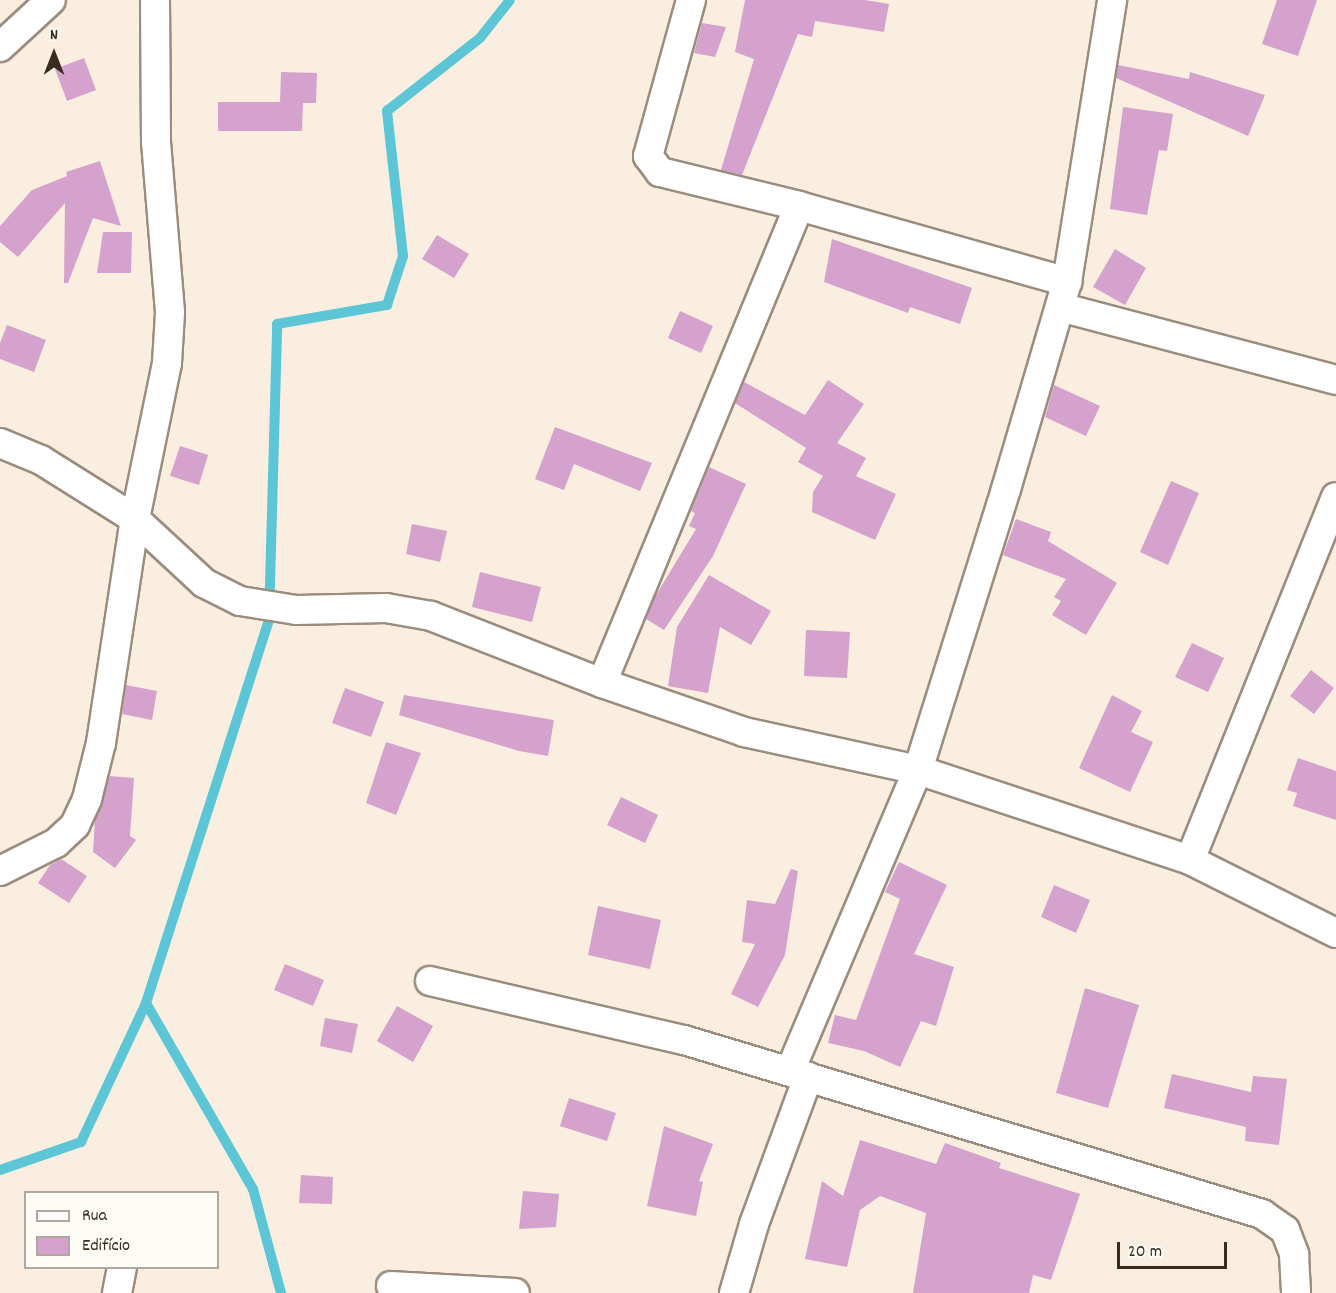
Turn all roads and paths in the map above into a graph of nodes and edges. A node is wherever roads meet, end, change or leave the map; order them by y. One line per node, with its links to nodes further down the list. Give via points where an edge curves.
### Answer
1 (51, 0): 5 (street)
2 (155, 0): 11 (street, via 156,142 170,312 167,363)
3 (691, 0): 6 (street, via 648,156 652,165 660,172)
4 (1112, 0): 7 (street)
5 (0, 47)
6 (800, 206): 7 (street); 12 (street)
7 (1063, 294): 8 (street); 13 (street)
8 (1336, 380)
9 (0, 443): 11 (street, via 41,460)
10 (1336, 497): 14 (street)
11 (135, 519): 12 (street, via 204,583 240,600 296,610 387,608 431,616); 15 (street, via 101,743 87,800 75,825 56,843)
12 (602, 683): 13 (street, via 744,732)
13 (918, 770): 14 (street); 18 (street)
14 (1190, 860): 16 (street)
15 (0, 871)
16 (1336, 933)
17 (430, 981): 18 (street, via 684,1040)
18 (799, 1074): 23 (street); 24 (street, via 1262,1214 1285,1230 1294,1254)
19 (122, 1269): 21 (street)
20 (391, 1286): 22 (street)
21 (117, 1293)
22 (515, 1293)
23 (734, 1293)
24 (1296, 1293)

